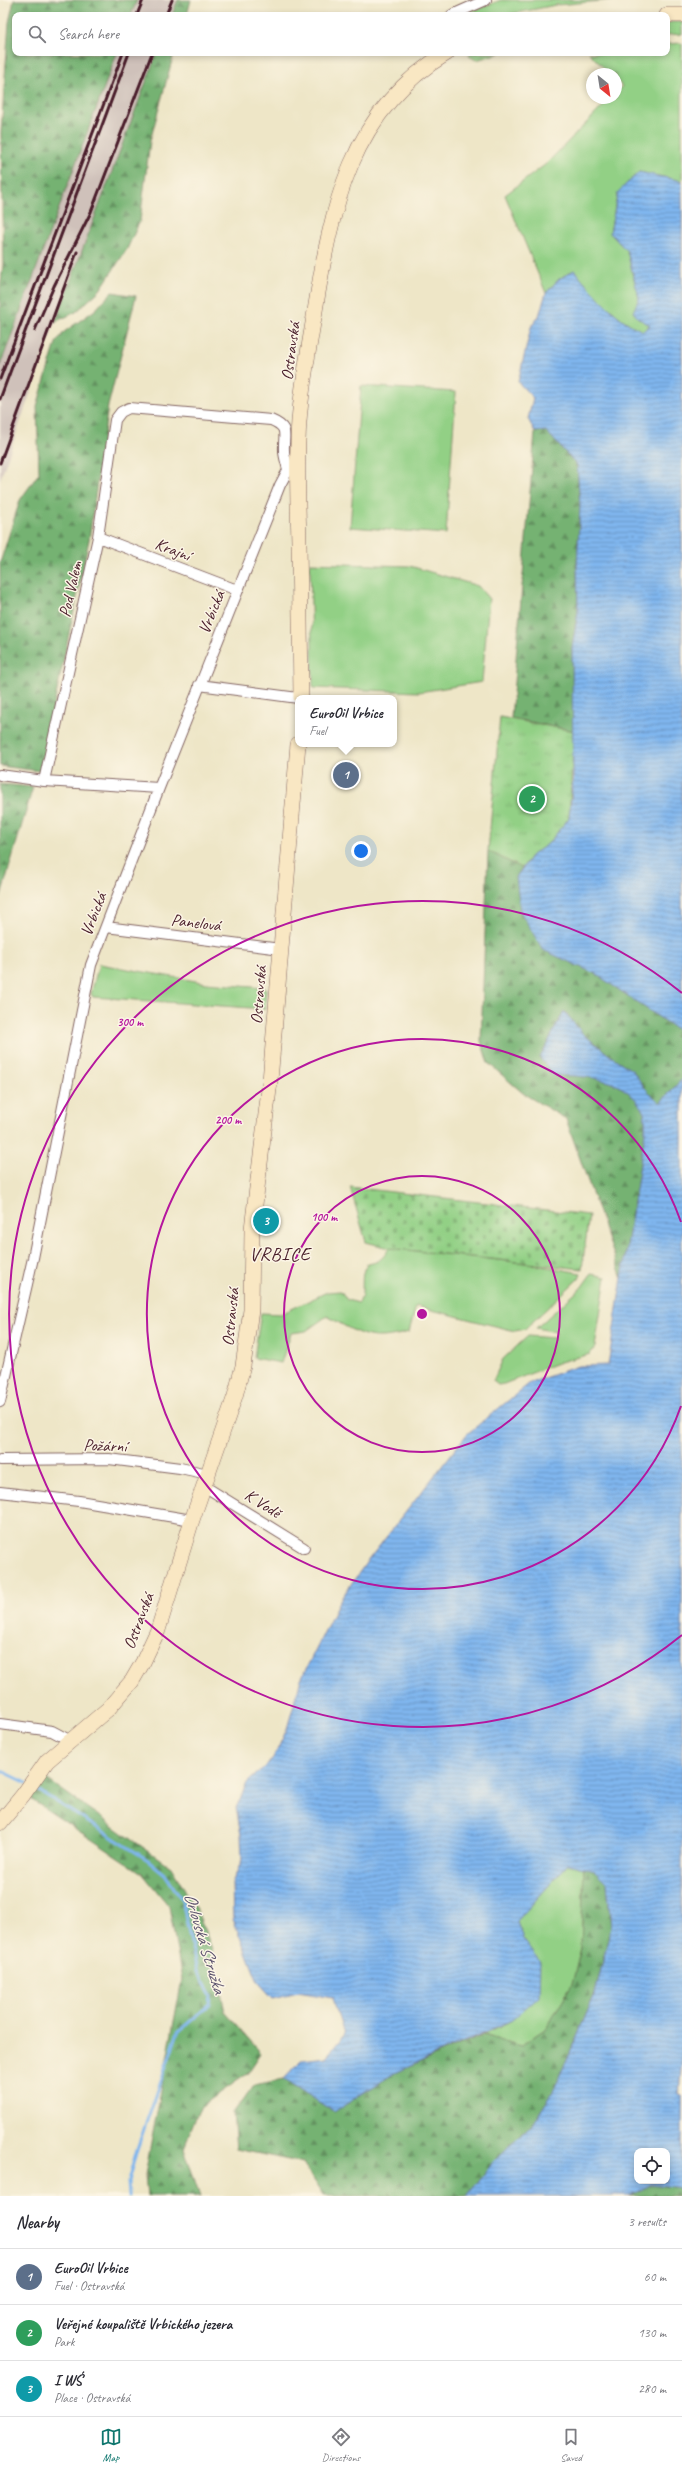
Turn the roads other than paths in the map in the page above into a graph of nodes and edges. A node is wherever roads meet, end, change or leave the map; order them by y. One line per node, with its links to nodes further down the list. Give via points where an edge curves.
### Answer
1 (486, 0): 2 (street)
2 (459, 12)
3 (670, 15): 4 (main road)
4 (682, 15)
5 (442, 56): 6 (main road, Ostravská, via 420,71 382,111 357,152 337,197 325,249 306,366)
6 (293, 469): 7 (street, Pod Valem, via 284,452 285,430 271,420 129,408 121,412 115,420); 8 (street, Vrbická); 10 (main road, Ostravská)
7 (98, 537): 8 (street, Krajní); 14 (street, Pod Valem)
8 (237, 590): 9 (street, Vrbická)
9 (200, 685): 11 (street); 15 (street, Vrbická)
10 (301, 695)
11 (295, 698)
12 (298, 747): 17 (main road, Ostravská)
13 (0, 774): 14 (street)
14 (44, 781): 15 (street)
15 (159, 788): 16 (street, Vrbická)
16 (106, 927): 17 (street, Panelová); 18 (street, Vrbická, via 91,965 33,1258)
17 (281, 949): 20 (main road, Ostravská, via 269,1088 253,1223 248,1335 235,1396)
18 (0, 1402)
19 (0, 1460): 20 (street, Požární, via 109,1458 180,1468)
20 (206, 1480): 22 (main road, Ostravská); 23 (street, K Vodě)
21 (0, 1492): 22 (street, via 79,1501)
22 (192, 1520): 25 (main road, Ostravská, via 158,1630 132,1682 108,1709)
23 (304, 1548)
24 (0, 1724): 25 (street, via 52,1731)
25 (69, 1740): 26 (main road, Ostravská, via 37,1774)
26 (0, 1823)

